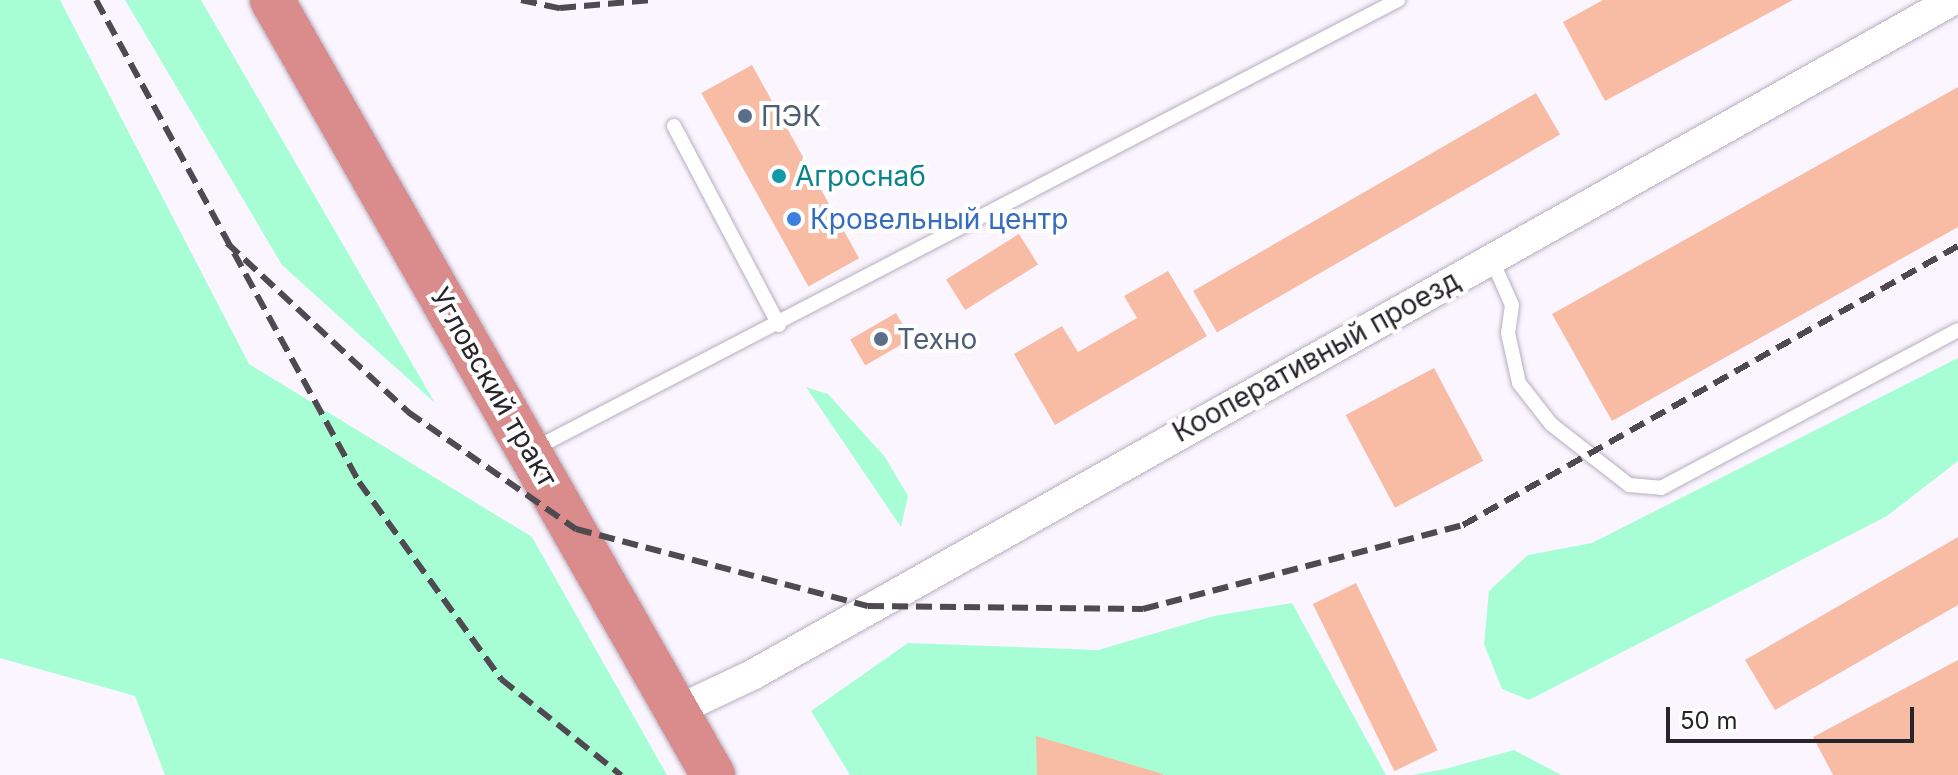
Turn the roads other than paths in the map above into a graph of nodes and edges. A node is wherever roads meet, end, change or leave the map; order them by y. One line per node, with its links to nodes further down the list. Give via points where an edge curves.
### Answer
1 (272, 0): 8 (highway, Угловский тракт)
2 (1398, 0): 6 (lane)
3 (1953, 0): 5 (street, Кооперативный проезд)
4 (674, 126): 6 (lane)
5 (1491, 258): 7 (lane, via 1512,305 1508,333 1519,383 1551,424 1629,485 1661,488); 9 (street, Кооперативный проезд, via 754,674)
6 (779, 325): 8 (lane)
7 (1958, 330)
8 (531, 451): 9 (highway, Угловский тракт)
9 (678, 710): 10 (highway, Угловский тракт)
10 (713, 775)

